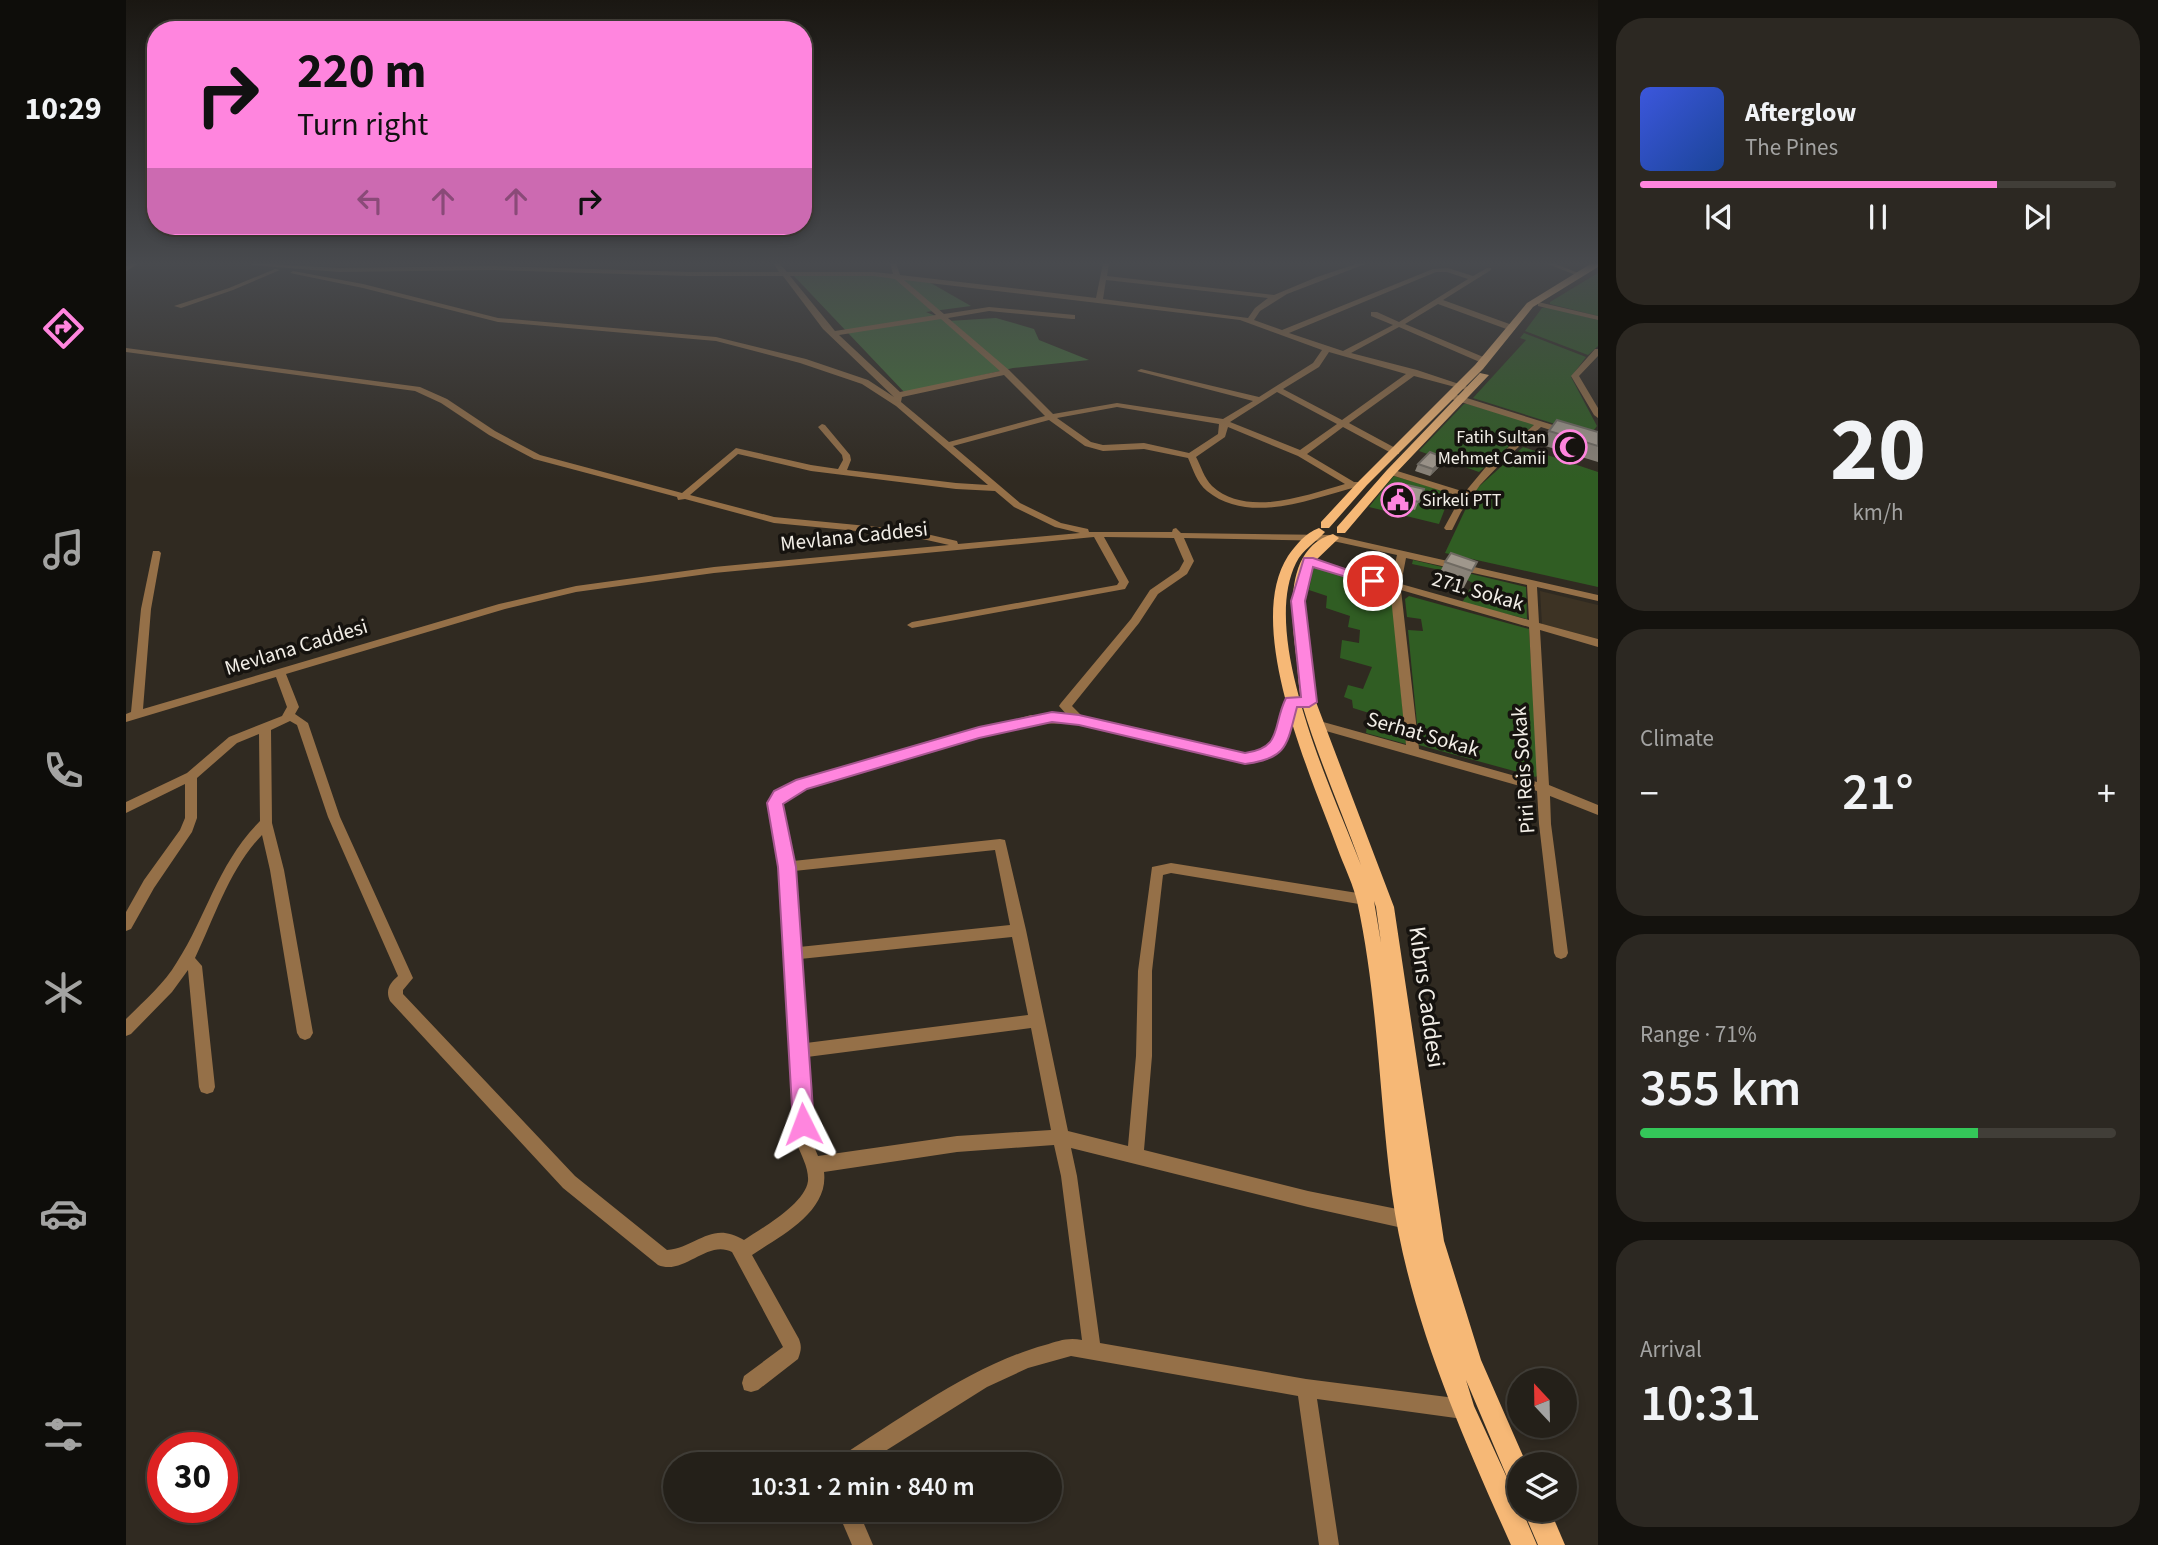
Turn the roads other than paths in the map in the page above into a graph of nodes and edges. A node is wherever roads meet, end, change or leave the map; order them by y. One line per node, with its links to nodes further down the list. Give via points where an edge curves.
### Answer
1 (677, 335): 21 (street, via 765,349 864,382)
2 (834, 335): 21 (street)
3 (964, 335): 15 (street)
4 (1292, 335): 9 (street)
5 (1380, 335): 11 (street)
6 (1421, 335): 13 (street)
7 (1506, 335): 13 (main road)
8 (1516, 335): 19 (main road)
9 (1327, 349): 11 (street); 18 (street, via 1316,365)
10 (126, 350): 39 (street, via 417,389 537,457)
11 (1344, 354): 16 (street)
12 (1596, 356): 23 (street, via 1575,376)
13 (1485, 361): 17 (main road)
14 (1141, 371): 22 (street)
15 (1006, 372): 21 (street); 24 (street)
16 (1414, 372): 17 (street); 27 (street)
17 (1460, 386): 19 (street); 20 (main road)
18 (1279, 390): 22 (street); 27 (street)
19 (1471, 390): 20 (main road)
20 (1456, 398): 26 (street); 31 (main road); 35 (main road)
21 (898, 399): 30 (street)
22 (1261, 400): 25 (street)
23 (1598, 415)
24 (1052, 418): 25 (street, via 1113,405); 30 (street); 33 (street, via 1093,446 1144,446)
25 (1224, 422): 32 (street); 33 (street, via 1222,435)
26 (1541, 423): 29 (street); 38 (street)
27 (1342, 425): 31 (street); 32 (street)
28 (822, 427): 34 (street, via 845,455)
29 (1598, 442)
30 (947, 446): 37 (street)
31 (1396, 452): 36 (main road)
32 (1301, 454): 36 (street)
33 (1191, 456): 36 (street, via 1214,492 1255,505 1286,503)
34 (841, 472): 37 (street); 39 (street, via 736,451)
35 (1391, 472): 38 (street); 41 (main road)
36 (1358, 484): 41 (main road)
37 (997, 488): 42 (street, via 1017,505 1058,525)
38 (1464, 495): 40 (street)
39 (681, 498): 44 (street, via 774,520 909,533)
40 (1449, 528)
41 (1324, 532): 43 (street, Mevlana Caddesi); 46 (street, Mevlana Caddesi); 47 (main road, via 1324,543); 50 (street); 56 (main road, via 1297,550 1281,602 1285,668)
42 (1097, 534): 43 (street, Mevlana Caddesi); 44 (street, Mevlana Caddesi); 52 (street, via 1124,582 1121,587)
43 (1177, 534): 59 (street, via 1189,561 1183,572 1154,592 1136,621 1065,706)
44 (961, 545): 55 (street, Mevlana Caddesi, via 576,589)
45 (156, 553): 58 (street)
46 (1402, 554): 48 (street, Mevlana Caddesi); 49 (street)
47 (1308, 561): 49 (street, 271. Sokak); 56 (main road, Kıbrıs Caddesi, via 1298,601)
48 (1532, 584): 51 (street, Mevlana Caddesi); 53 (street, Piri Reis Sokak)
49 (1395, 587): 53 (street, 271. Sokak); 62 (street)
50 (1598, 591)
51 (1598, 598)
52 (912, 625)
53 (1533, 626): 54 (street, 271. Sokak); 64 (street, Piri Reis Sokak)
54 (1598, 643)
55 (280, 672): 57 (street, via 293,707); 58 (street, Mevlana Caddesi)
56 (1300, 702): 59 (street, via 1278,747 1264,756 1245,758); 60 (main road, Kıbrıs Caddesi); 69 (main road)
57 (290, 716): 61 (street); 84 (street, via 302,723 338,828 407,978 396,987 395,996 569,1182 664,1259 689,1255 716,1239 733,1242)
58 (132, 717)
59 (1079, 720): 68 (street, via 1031,719 788,789 775,803)
60 (1316, 724): 62 (street, Serhat Sokak); 90 (main road, Kıbrıs Caddesi, via 1385,907 1433,1241 1469,1362)
61 (265, 728): 63 (street, via 233,740); 67 (street)
62 (1413, 750): 64 (street, Serhat Sokak)
63 (191, 776): 65 (street); 70 (street, via 187,832)
64 (1543, 788): 66 (street, Serhat Sokak); 72 (street, Piri Reis Sokak)
65 (126, 808)
66 (1598, 810)
67 (265, 823): 74 (street, via 223,884); 77 (street)
68 (787, 867): 71 (street, via 1000,844); 73 (street)
69 (1365, 899): 81 (street, via 1171,868 1157,872 1145,971 1144,1056); 83 (main road)
70 (126, 925)
71 (1019, 930): 73 (street); 75 (street)
72 (1561, 953)
73 (793, 954): 78 (street)
74 (187, 960): 76 (street); 79 (street, via 195,966)
75 (1037, 1021): 78 (street); 80 (street)
76 (126, 1028)
77 (305, 1033)
78 (800, 1051): 82 (street, via 805,1144)
79 (207, 1087)
80 (1059, 1137): 81 (street); 82 (street, via 957,1144); 85 (street, via 1071,1189)
81 (1135, 1154): 83 (street)
82 (813, 1165): 84 (street, via 816,1185 808,1202)
83 (1407, 1220): 88 (main road, via 1428,1306)
84 (742, 1252): 86 (street, via 792,1346 791,1352)
85 (1092, 1349): 87 (street); 89 (street, via 1058,1349 1009,1366 952,1396)
86 (751, 1383)
87 (1306, 1388): 88 (street); 94 (street)
88 (1463, 1409): 95 (main road)
89 (865, 1452)
90 (1509, 1452)
91 (852, 1522): 93 (street)
92 (1541, 1522): 96 (main road)
93 (863, 1545)
94 (1329, 1545)
95 (1524, 1545)
96 (1552, 1545)

